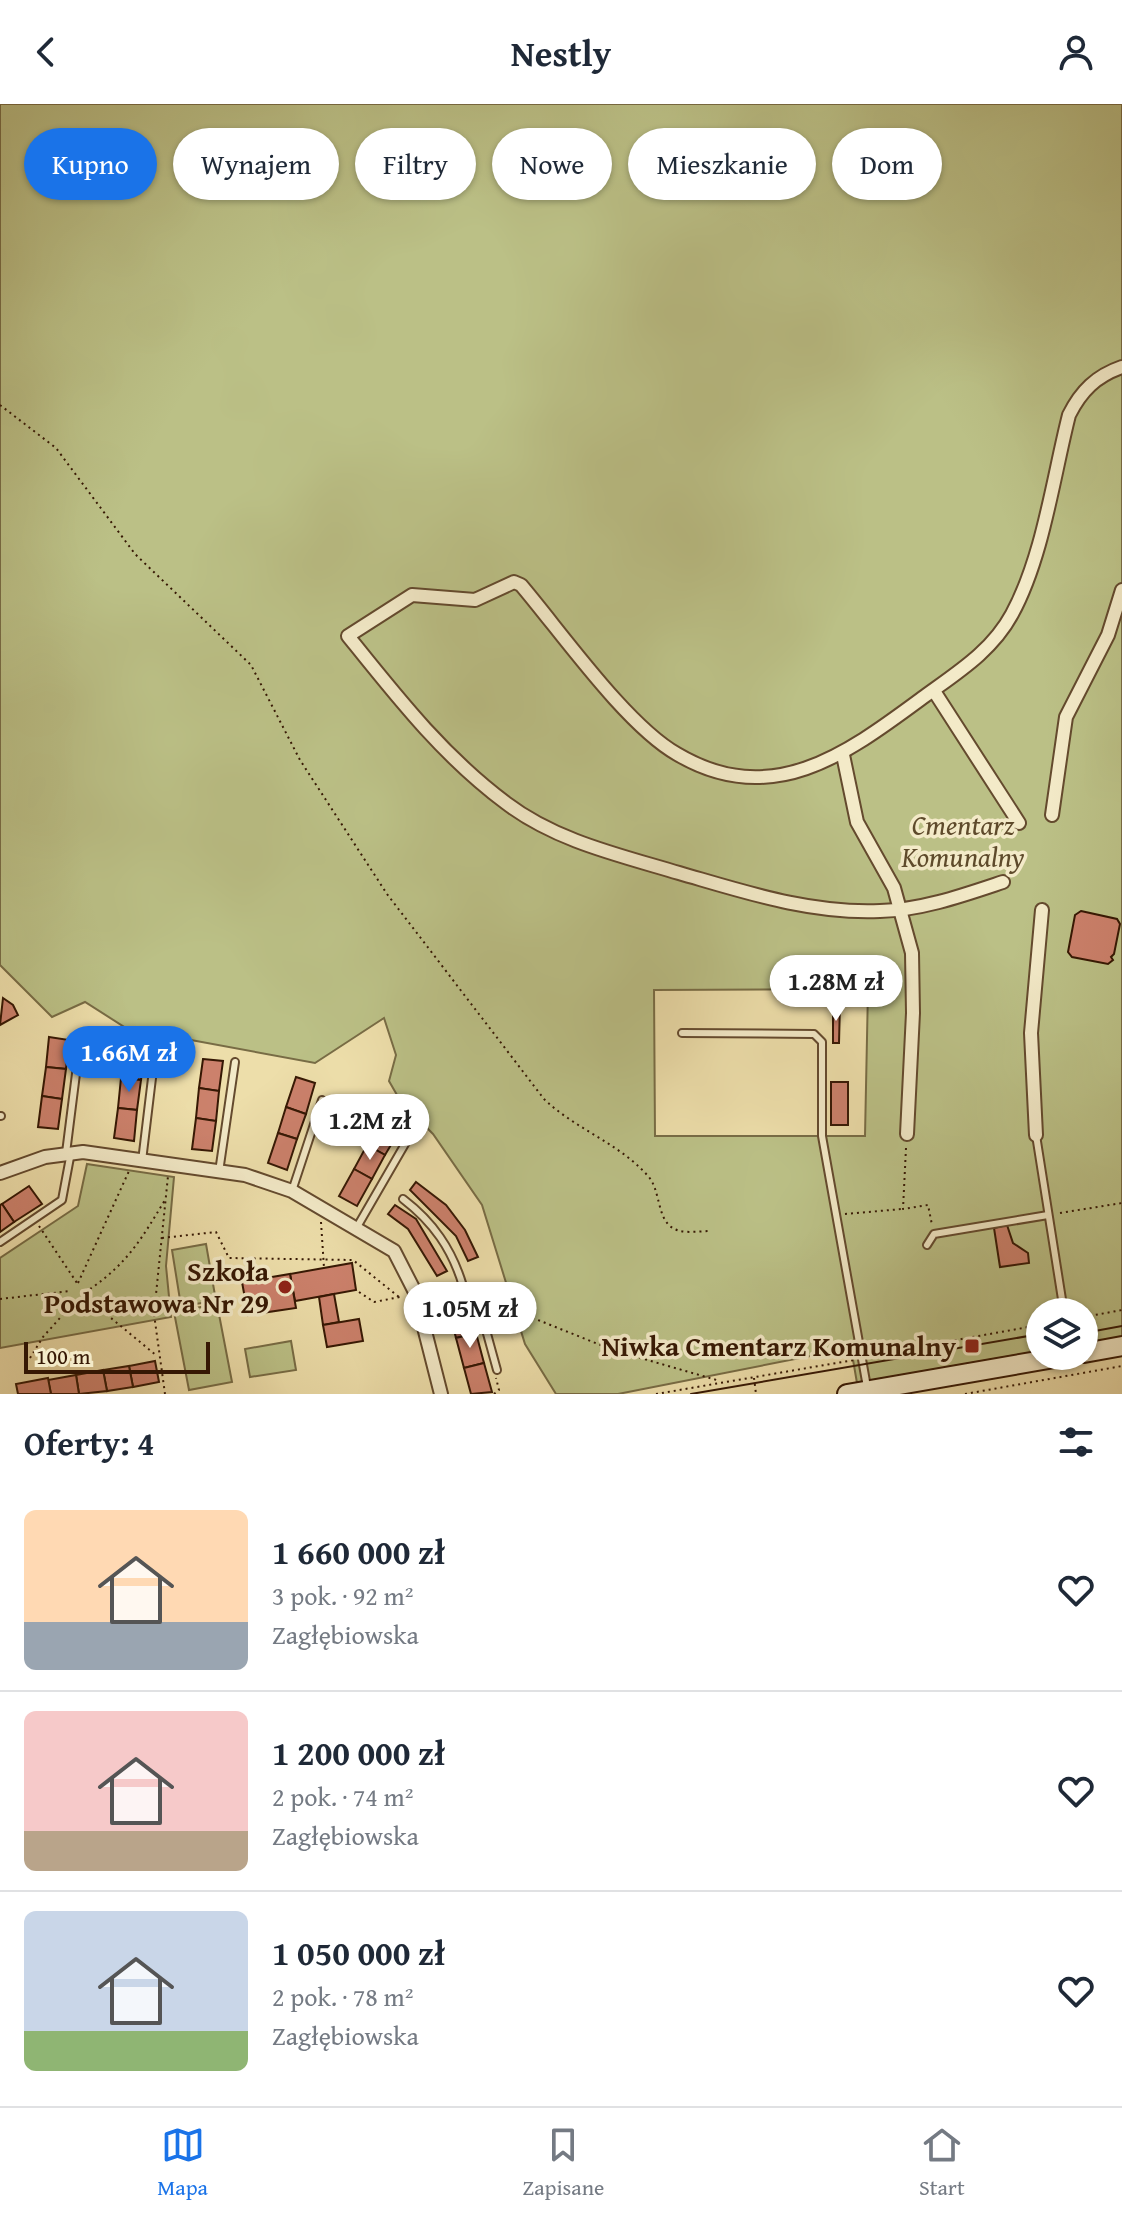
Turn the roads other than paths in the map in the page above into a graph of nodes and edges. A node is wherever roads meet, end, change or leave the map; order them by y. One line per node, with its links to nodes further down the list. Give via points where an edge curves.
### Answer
1 (1122, 367): 4 (street, via 1093,381 1069,415 1024,587 992,644)
2 (1122, 590): 5 (street, via 1108,635 1066,717)
3 (934, 691): 6 (street)
4 (843, 755): 8 (street, via 857,822); 8 (street, via 793,773 767,776 726,773 679,755 645,730 514,582 475,600 412,595 348,636 446,753 508,805 565,836 778,902 845,910)
5 (1052, 815)
6 (1019, 823)
7 (1003, 882): 8 (street)
8 (901, 909): 15 (street, via 914,978)
9 (1042, 910): 16 (street, via 1031,1033)
10 (682, 1033): 35 (lane, via 814,1034 822,1042 822,1136)
11 (81, 1034): 18 (lane)
12 (156, 1045): 19 (lane)
13 (235, 1062): 20 (lane)
14 (322, 1100): 22 (lane)
15 (907, 1134)
16 (1036, 1135): 24 (lane)
17 (405, 1144): 25 (lane)
18 (68, 1152): 19 (street); 21 (street); 26 (lane, via 65,1194)
19 (136, 1164): 20 (street)
20 (219, 1172): 22 (street, via 266,1180)
21 (0, 1173)
22 (292, 1191): 25 (street)
23 (403, 1199): 28 (lane, via 443,1239)
24 (1048, 1215): 27 (lane, via 934,1234); 30 (lane)
25 (357, 1227): 29 (street, via 394,1251)
26 (0, 1242)
27 (927, 1245)
28 (463, 1286): 29 (lane); 34 (lane, via 478,1297)
29 (411, 1297): 36 (street)
30 (1062, 1298)
31 (1122, 1346): 32 (main road)
32 (1098, 1350)
33 (1026, 1363): 35 (main road)
34 (496, 1373)
35 (868, 1390): 37 (main road)
36 (441, 1394)
37 (847, 1394)

